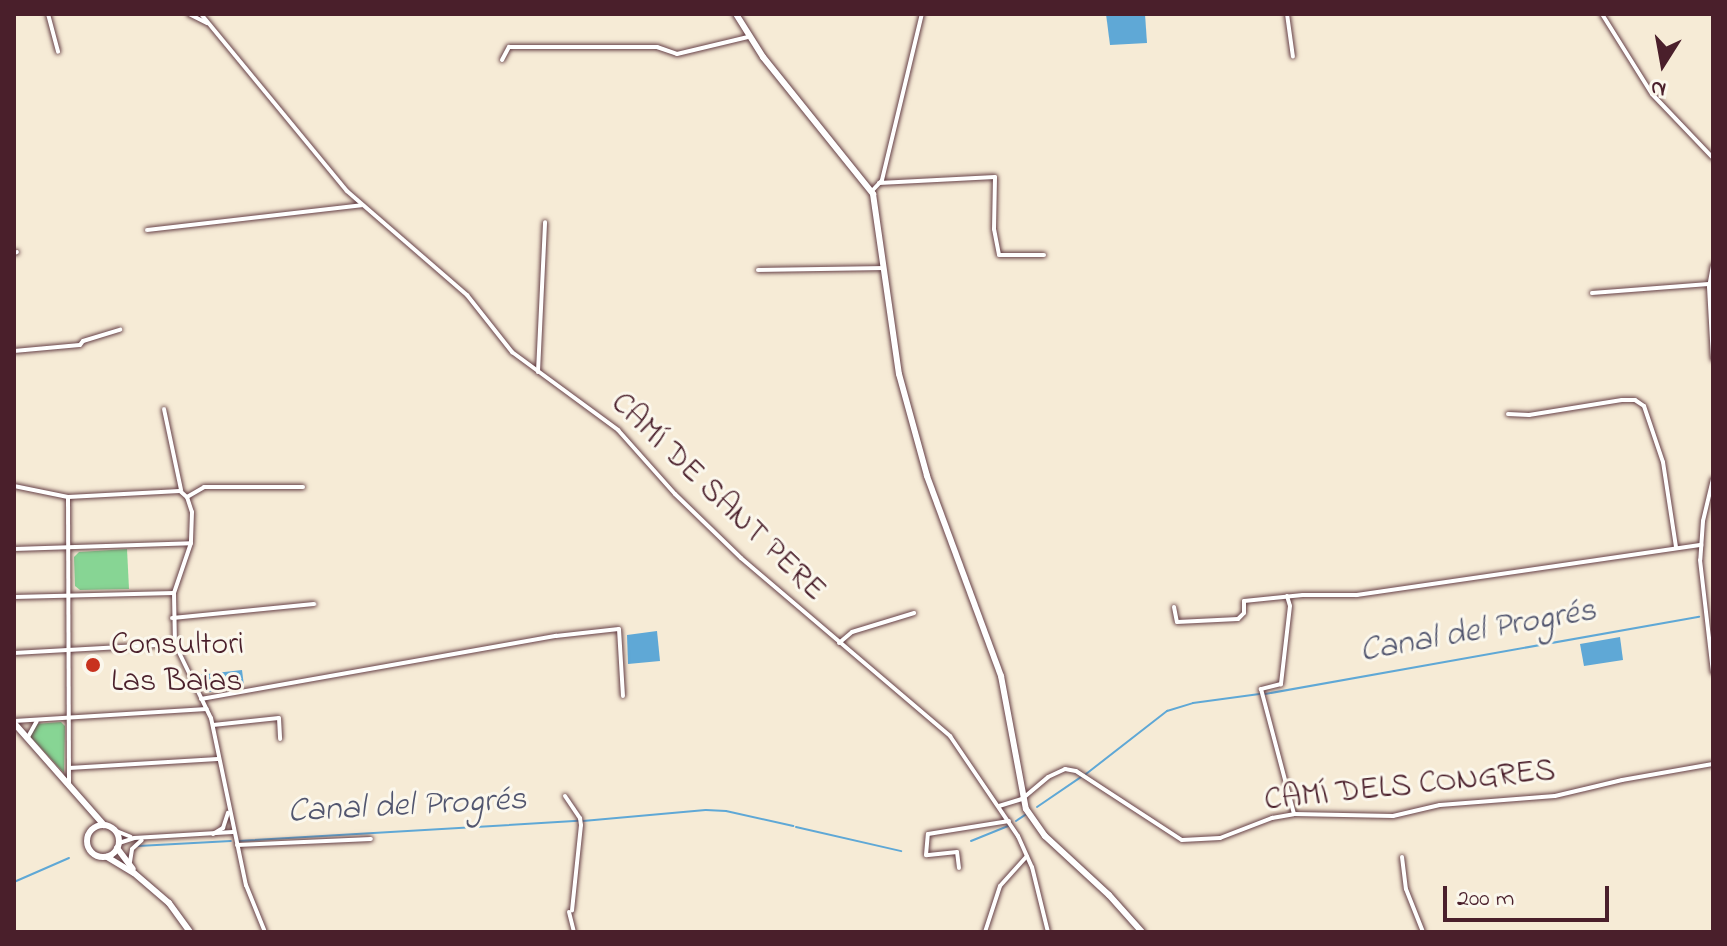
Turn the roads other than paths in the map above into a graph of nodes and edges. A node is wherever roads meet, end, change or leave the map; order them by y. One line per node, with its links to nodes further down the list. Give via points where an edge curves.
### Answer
1 (48, 14): 10 (street)
2 (189, 14): 8 (street)
3 (201, 14): 8 (street, CAMÍ DE SANT PERE)
4 (736, 14): 9 (main road)
5 (922, 14): 14 (street)
6 (1287, 14): 11 (street)
7 (1602, 14): 13 (street, via 1652,94)
8 (209, 24): 16 (street, CAMÍ DE SANT PERE)
9 (748, 37): 12 (street, via 677,54 657,47 509,47); 15 (main road)
10 (58, 52)
11 (1293, 57)
12 (502, 60)
13 (1713, 158)
14 (879, 183): 15 (street); 19 (street, via 995,177 999,255)
15 (871, 192): 21 (main road)
16 (362, 205): 18 (street); 28 (street, CAMÍ DE SANT PERE, via 467,295 512,352)
17 (545, 222): 28 (street)
18 (147, 230)
19 (1044, 255)
20 (1713, 265): 23 (street)
21 (885, 268): 22 (street); 69 (main road, via 899,374 917,444 1001,676)
22 (758, 270)
23 (1709, 284): 24 (street); 27 (street)
24 (1592, 293)
25 (120, 330): 26 (street, via 80,345)
26 (14, 351)
27 (1713, 359)
28 (538, 372): 50 (street, CAMÍ DE SANT PERE, via 618,430 741,558)
29 (164, 409): 34 (street)
30 (1508, 414): 40 (street, via 1622,400 1644,406 1663,462)
31 (1713, 479): 38 (street)
32 (14, 486): 35 (street)
33 (303, 487): 36 (street, via 204,487)
34 (181, 491): 35 (street); 36 (street)
35 (68, 497): 39 (street)
36 (187, 497): 37 (street)
37 (191, 543): 39 (street); 42 (street)
38 (1701, 545): 40 (street); 54 (street)
39 (68, 547): 41 (street); 43 (street)
40 (1676, 547): 44 (street, via 1357,595)
41 (14, 549)
42 (174, 593): 43 (street); 49 (street)
43 (68, 596): 45 (street); 52 (street)
44 (1287, 596): 47 (street, via 1244,601 1238,619 1177,622); 73 (street, via 1281,684 1261,689)
45 (14, 597)
46 (314, 604): 49 (street)
47 (1174, 607)
48 (914, 613): 50 (street, via 852,632)
49 (172, 618): 51 (street)
50 (839, 643): 70 (street, CAMÍ DE SANT PERE, via 950,736)
51 (175, 644): 52 (street); 56 (street)
52 (68, 650): 53 (street); 58 (street)
53 (14, 653)
54 (1713, 672)
55 (623, 696): 56 (street, via 619,629)
56 (201, 699): 57 (street)
57 (207, 709): 58 (street); 61 (street)
58 (68, 718): 59 (street); 66 (street)
59 (37, 720): 60 (street); 62 (street)
60 (14, 722): 62 (main road)
61 (213, 725): 63 (street, via 279,718); 64 (street)
62 (27, 739): 67 (main road)
63 (280, 739)
64 (219, 759): 66 (street); 72 (street)
65 (1713, 764): 73 (street, CAMÍ DELS CONGRES, via 1555,796 1440,805 1393,816)
66 (69, 768): 67 (street)
67 (69, 788): 71 (main road)
68 (565, 796): 92 (street, via 581,825 570,911)
69 (1022, 799): 70 (street, CAMÍ DELS CONGRES); 73 (street, CAMÍ DELS CONGRES, via 1065,769 1182,840 1220,838); 95 (main road, via 1045,836)
70 (999, 806): 74 (street, CAMÍ DE SANT PERE)
71 (88, 810): 75 (main road); 76 (main road)
72 (229, 810): 78 (street); 79 (street, via 223,828)
73 (1294, 814)
74 (1009, 821): 85 (street, CAMÍ DE SANT PERE); 88 (street, via 928,834 926,855 957,852)
75 (104, 825): 76 (main road); 77 (main road)
76 (90, 830): 86 (main road, via 87,846 96,856)
77 (114, 830): 80 (street); 84 (main road)
78 (233, 830): 79 (street); 83 (street)
79 (211, 835): 81 (street)
80 (134, 838): 81 (street); 84 (street)
81 (144, 838): 89 (street, via 130,854)
82 (371, 839): 83 (street)
83 (237, 845): 91 (street)
84 (118, 846): 86 (main road); 89 (main road)
85 (1027, 856): 93 (street, via 1000,886); 94 (street, CAMÍ DE SANT PERE)
86 (107, 857): 89 (main road)
87 (1402, 857): 96 (street, via 1406,889)
88 (959, 868)
89 (133, 871): 90 (main road, via 169,903)
90 (190, 932)
91 (265, 932)
92 (574, 932)
93 (985, 932)
94 (1048, 932)
95 (1142, 932)
96 (1423, 932)

